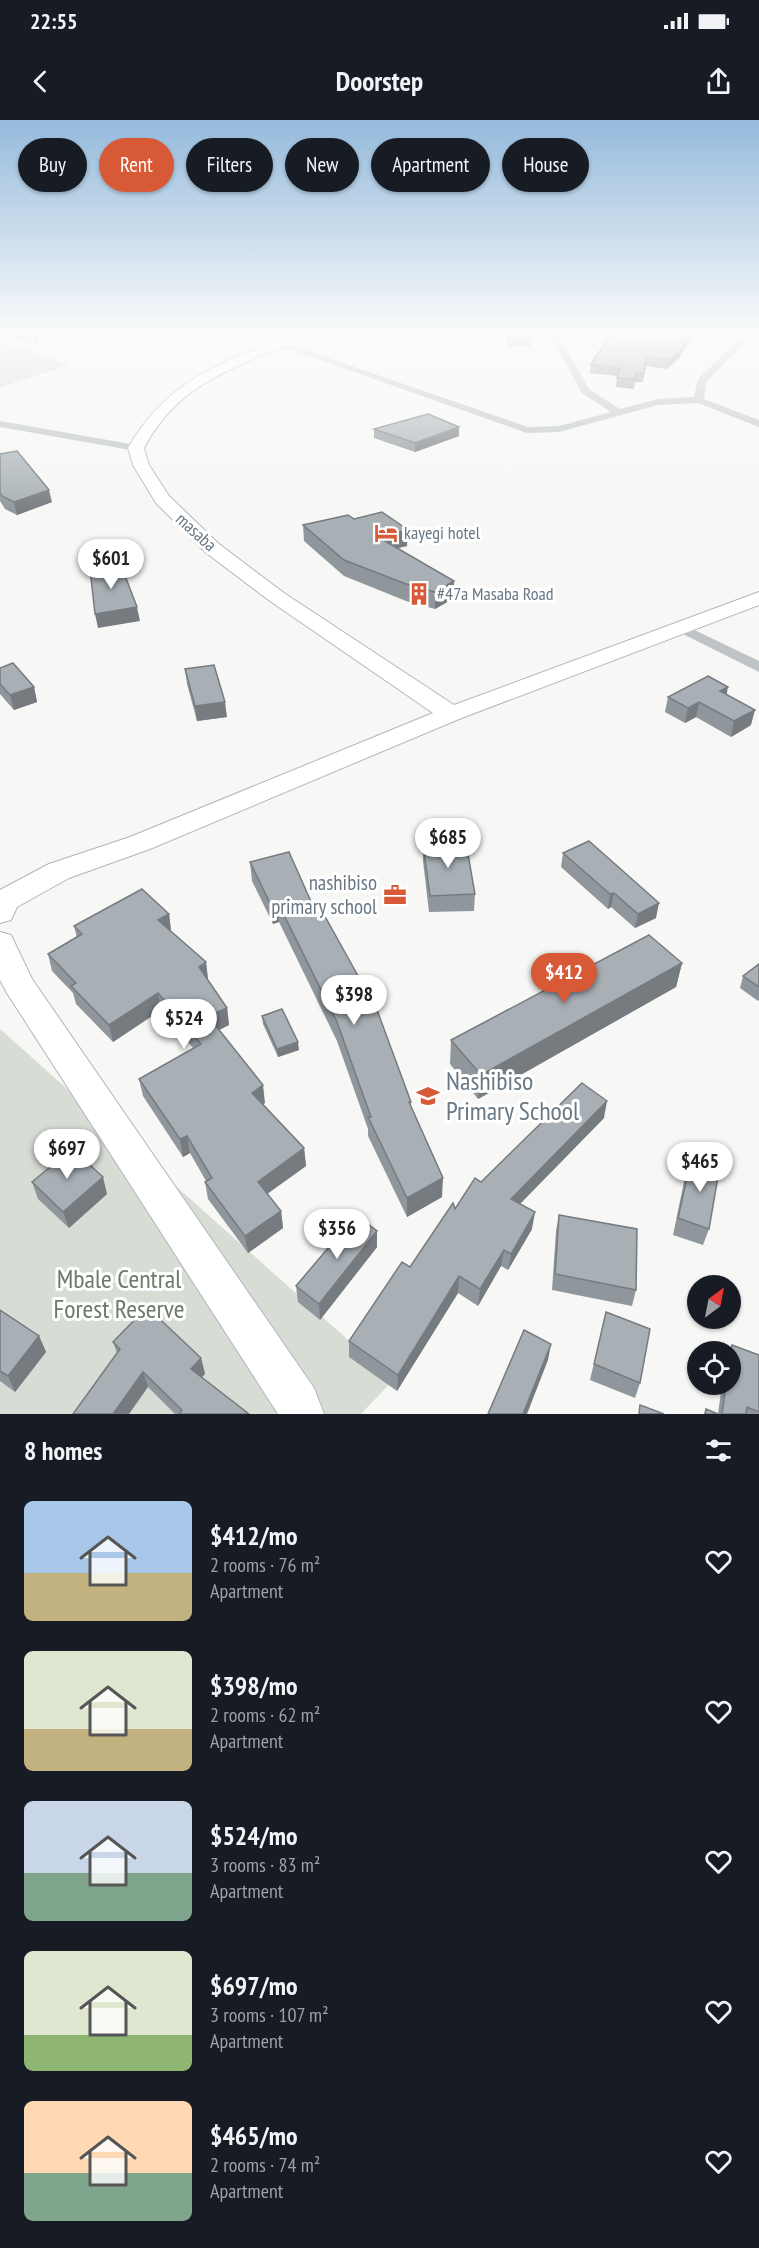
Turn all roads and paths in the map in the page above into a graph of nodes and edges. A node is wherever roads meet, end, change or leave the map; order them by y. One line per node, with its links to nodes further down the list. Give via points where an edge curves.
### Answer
1 (179, 394): 9 (street, via 152,418)
2 (424, 394): 6 (street, via 527,430 560,429)
3 (590, 394): 6 (street)
4 (700, 394): 5 (street)
5 (699, 399): 6 (street, via 658,402); 8 (street)
6 (618, 412)
7 (0, 424): 9 (street)
8 (759, 424)
9 (136, 448): 13 (street, masaba, via 141,465 162,499 213,548 277,597)
10 (759, 598): 11 (street)
11 (682, 628): 12 (street); 13 (street)
12 (759, 667)
13 (451, 714): 14 (street, via 140,843 60,871)
14 (1, 904)
15 (0, 943): 16 (street, via 18,984)
16 (301, 1414)

